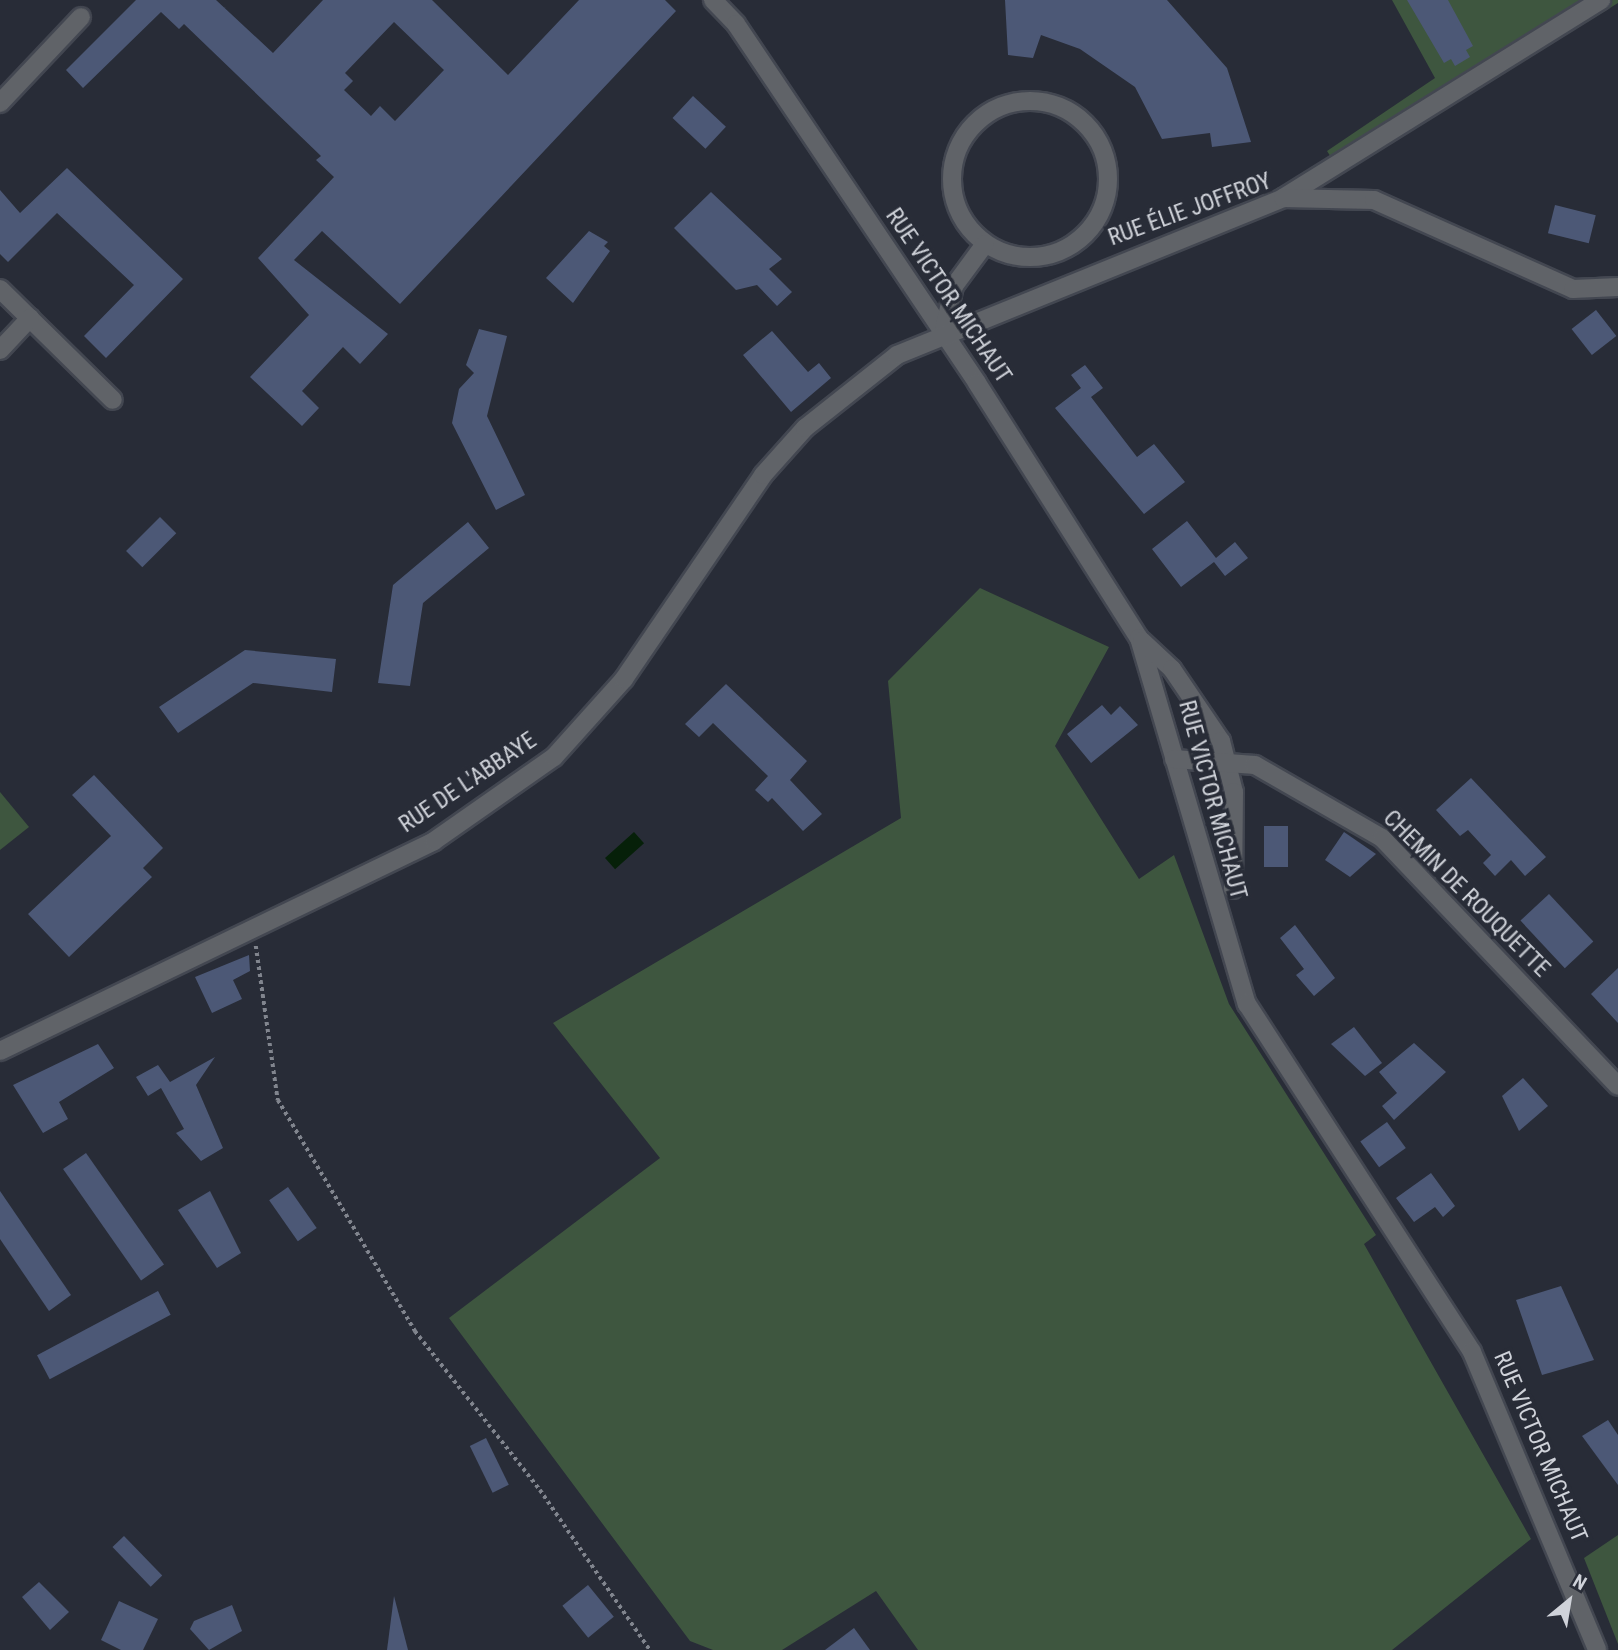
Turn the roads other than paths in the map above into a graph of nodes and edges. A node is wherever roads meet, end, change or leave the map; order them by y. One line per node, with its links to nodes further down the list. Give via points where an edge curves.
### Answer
1 (713, 0): 10 (street, RUE VICTOR MICHAUT, via 736,24)
2 (1601, 0): 5 (street)
3 (81, 17): 4 (street)
4 (0, 103)
5 (1283, 198): 7 (street, RUE ÉLIE JOFFROY, via 1374,200 1573,289); 10 (street, RUE ÉLIE JOFFROY)
6 (985, 244): 6 (street, via 1038,257 1064,250 1096,222 1107,198 1107,163 1078,117 1034,101 1007,104 966,133 954,158 951,185 969,229); 10 (street, via 954,286)
7 (1618, 287)
8 (0, 289): 9 (street)
9 (30, 318): 11 (street); 12 (street)
10 (943, 334): 13 (street, RUE VICTOR MICHAUT); 17 (street, RUE DE L'ABBAYE, via 880,363 806,428 763,475 624,679 554,757 434,841)
11 (0, 349)
12 (113, 400)
13 (1139, 638): 14 (street, RUE VICTOR MICHAUT); 15 (street, via 1172,669)
14 (1174, 759): 15 (street, CHEMIN DE ROUQUETTE); 19 (street, RUE VICTOR MICHAUT, via 1247,1004 1472,1352)
15 (1227, 759): 16 (street, via 1236,826); 18 (street, CHEMIN DE ROUQUETTE, via 1286,780 1382,838)
16 (1233, 889)
17 (0, 1051)
18 (1618, 1086)
19 (1597, 1650)

